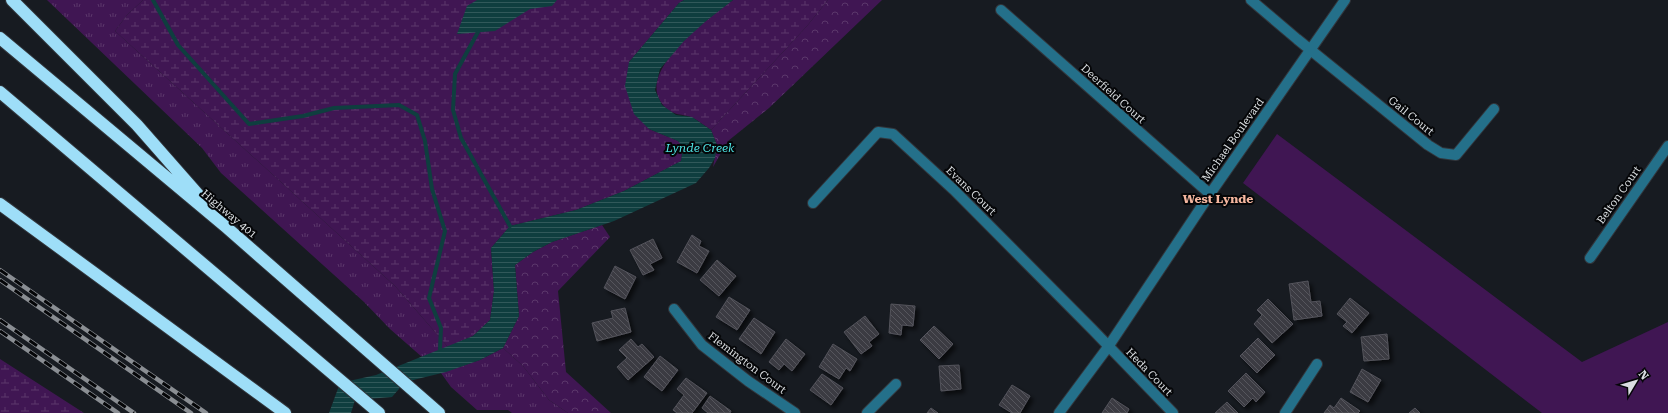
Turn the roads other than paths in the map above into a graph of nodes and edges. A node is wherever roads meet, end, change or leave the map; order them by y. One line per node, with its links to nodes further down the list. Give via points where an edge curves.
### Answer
1 (12, 0): 13 (highway, via 137,125)
2 (1251, 0): 6 (street)
3 (1345, 0): 6 (street, Michael Boulevard)
4 (1001, 10): 10 (street, Deerfield Court)
5 (0, 38): 13 (highway, Highway 401)
6 (1310, 49): 8 (street, Gail Court, via 1441,153 1456,155); 10 (street, Michael Boulevard)
7 (0, 92): 20 (highway)
8 (1494, 110)
9 (1668, 146): 14 (street, Belton Court)
10 (1210, 194): 16 (street, Michael Boulevard)
11 (813, 203): 16 (street, Evans Court, via 878,132 893,134 954,190)
12 (0, 204): 19 (highway)
13 (226, 227): 21 (highway, Highway 401)
14 (1590, 258)
15 (674, 309): 22 (street, Flemington Court, via 702,345)
16 (1108, 347): 24 (street, Michael Boulevard); 25 (street, Heda Court)
17 (1317, 364): 26 (street)
18 (896, 384): 23 (street)
19 (285, 413)
20 (379, 413)
21 (439, 413)
22 (795, 413)
23 (867, 413)
24 (1059, 413)
25 (1173, 413)
26 (1285, 413)

